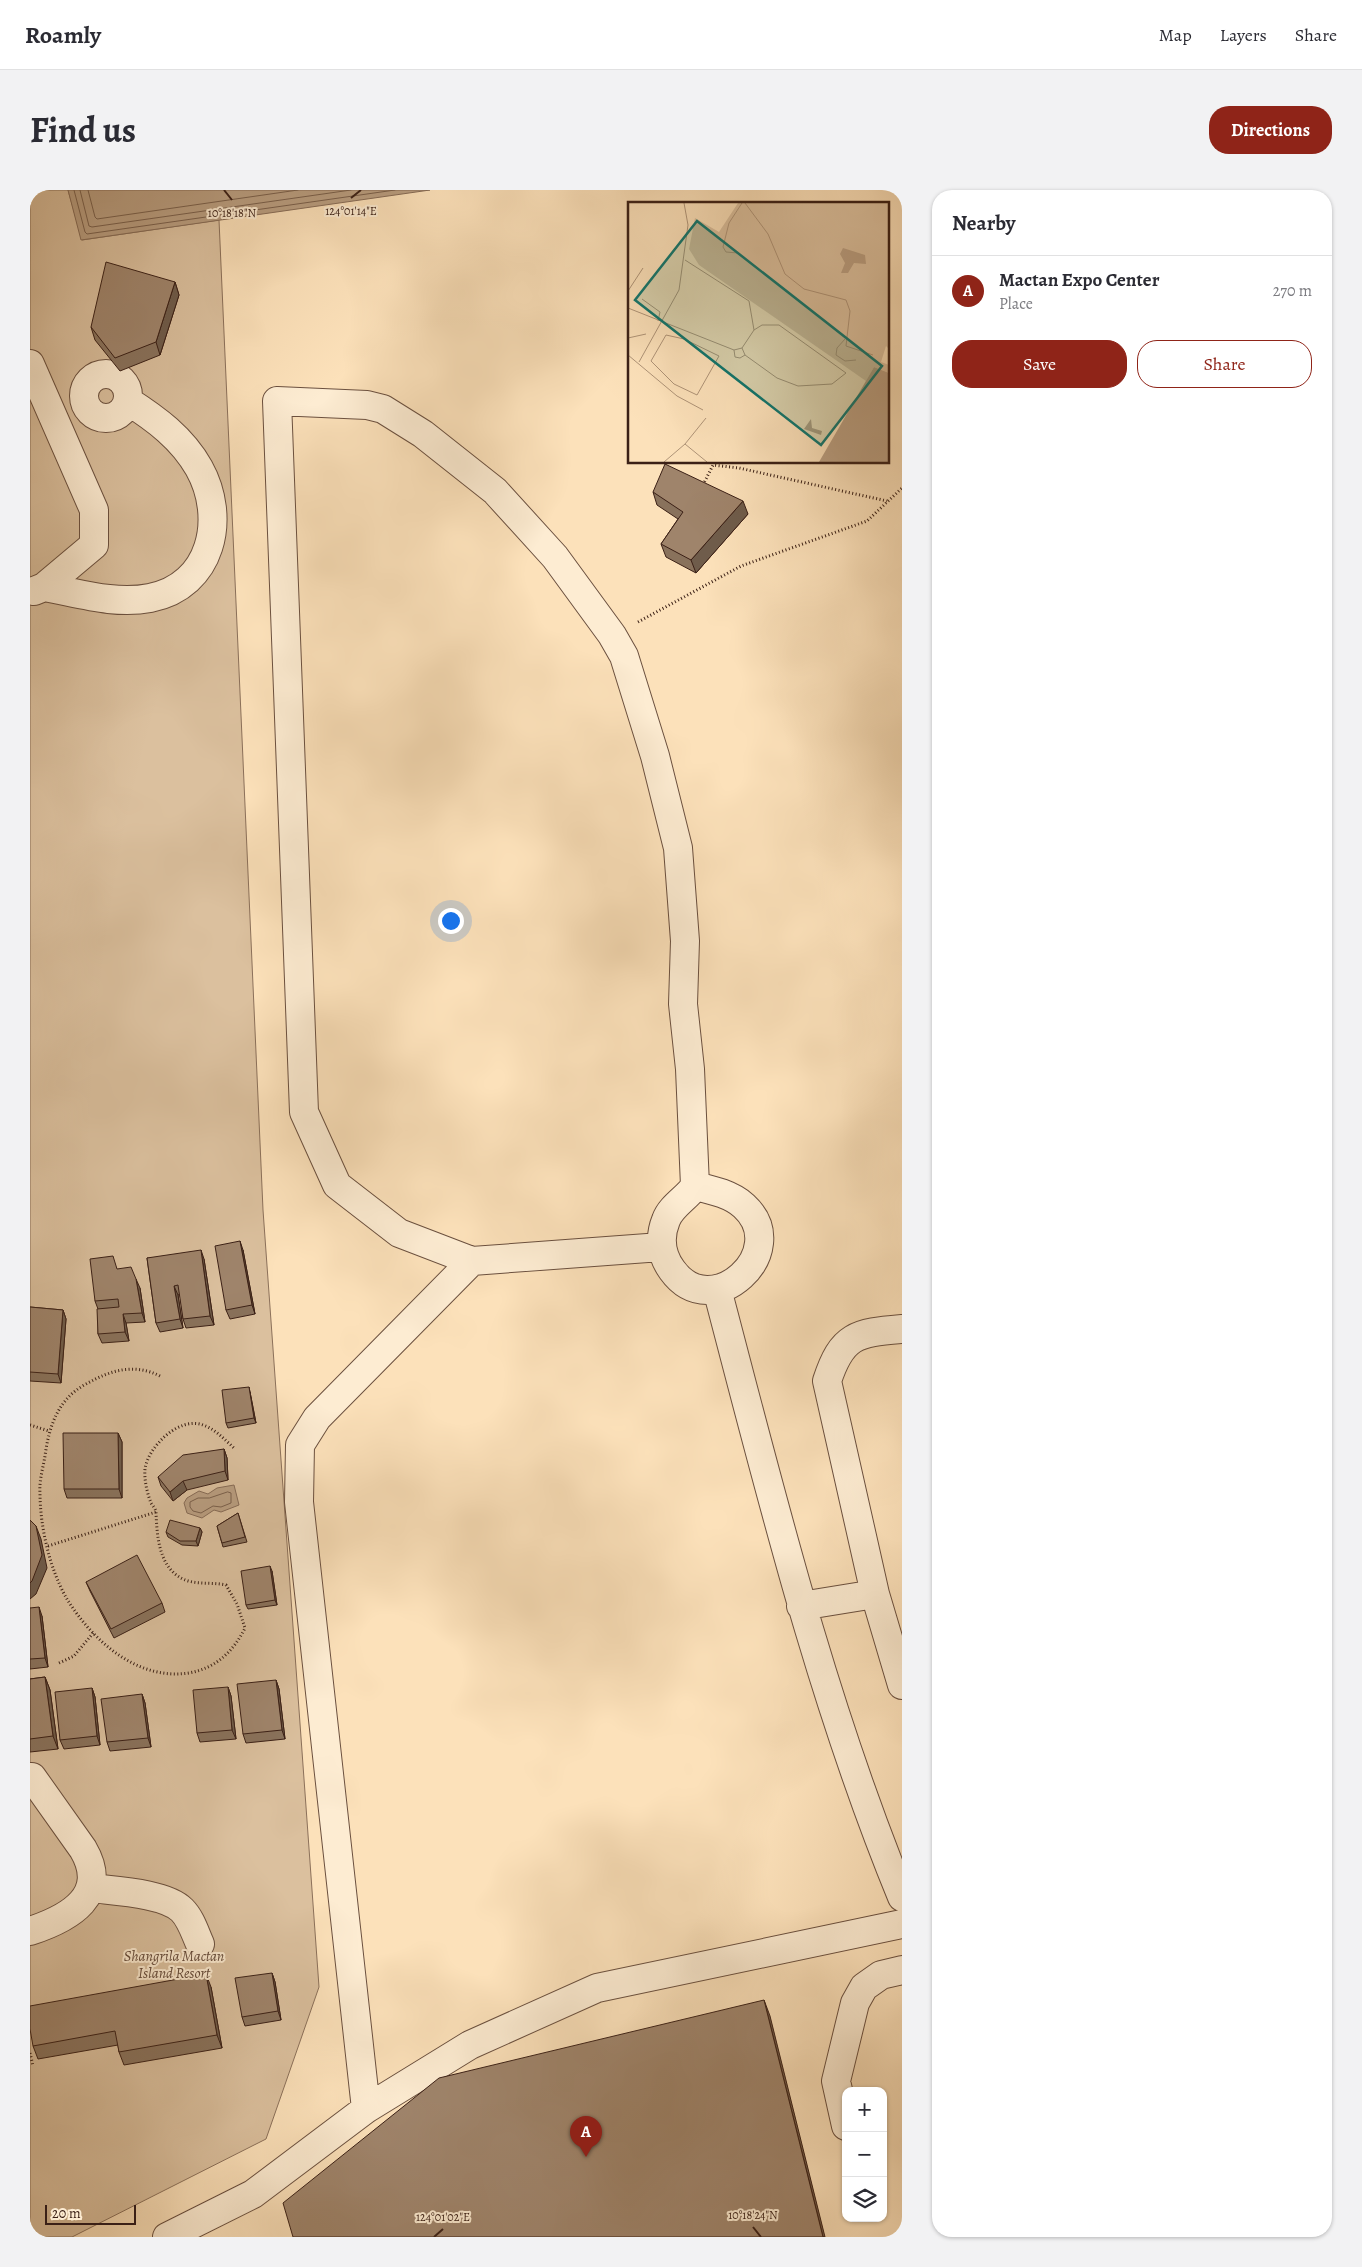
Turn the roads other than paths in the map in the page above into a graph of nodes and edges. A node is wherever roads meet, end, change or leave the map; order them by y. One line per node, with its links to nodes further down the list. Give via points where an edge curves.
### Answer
1 (30, 364): 3 (street, via 94,510 94,545)
2 (128, 401): 3 (street, via 161,422 199,468 207,486 212,527 204,561 181,585 150,598 111,600)
3 (37, 590)
4 (695, 1186): 5 (street, via 666,1218); 6 (street, via 690,1069 683,1004 685,941 678,848 650,738 624,656 555,557 495,490 423,434 375,407 336,402 277,401 304,1112 337,1185 399,1233); 7 (street, via 732,1197 745,1206 758,1234 753,1264 732,1285)
5 (661, 1248): 6 (street); 7 (street, via 675,1275 687,1284)
6 (472, 1261): 20 (street, via 317,1418 300,1446 299,1502)
7 (717, 1289): 10 (street)
8 (902, 1329): 9 (street, via 850,1339 834,1358 827,1381)
9 (875, 1594): 10 (street); 11 (street)
10 (800, 1606): 14 (street, via 854,1771)
11 (902, 1685)
12 (32, 1777): 13 (street, via 89,1859 93,1878)
13 (91, 1888): 16 (street, via 71,1912); 17 (street, via 170,1902 187,1916)
14 (902, 1896)
15 (902, 1924): 20 (street, via 597,1988 470,2045)
16 (30, 1931)
17 (200, 1944)
18 (902, 1970): 19 (street, via 875,1979 864,1987 855,2003 836,2082)
19 (842, 2108)
20 (366, 2109): 21 (street, via 253,2194)
21 (167, 2237)

